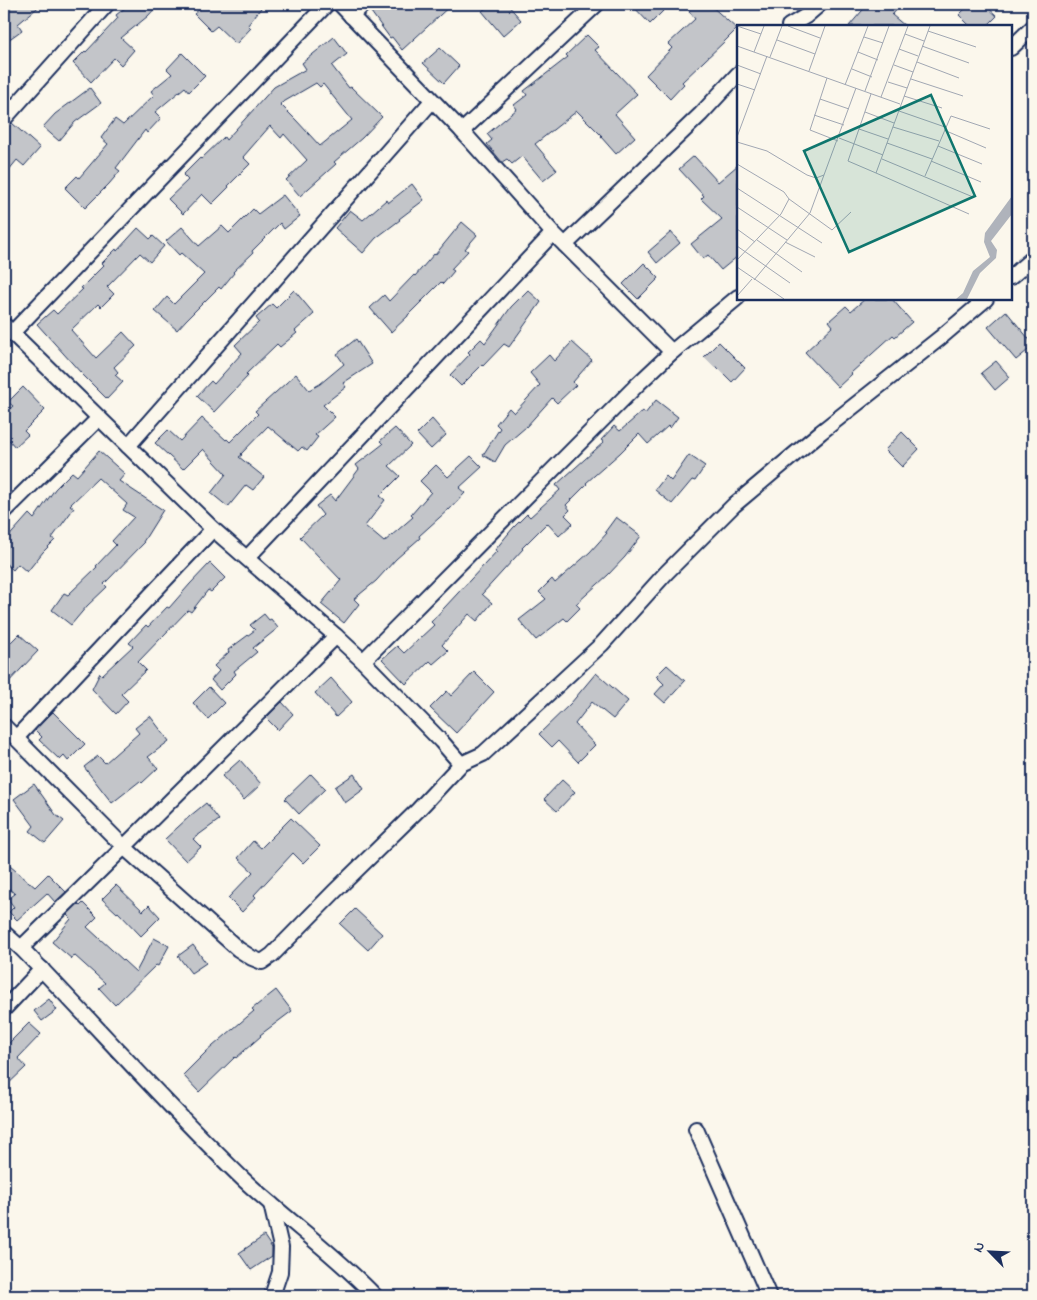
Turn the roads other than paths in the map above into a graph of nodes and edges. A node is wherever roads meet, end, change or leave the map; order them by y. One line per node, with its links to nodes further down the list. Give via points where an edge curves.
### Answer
1 (107, 4): 13 (street)
2 (327, 4): 21 (street)
3 (340, 4): 7 (street)
4 (364, 4): 7 (street)
5 (597, 4): 14 (street)
6 (820, 4): 8 (street)
7 (351, 16): 12 (street)
8 (791, 25)
9 (1033, 27): 10 (street)
10 (1012, 47)
11 (737, 75): 16 (street)
12 (432, 101): 14 (street); 24 (street)
13 (4, 119)
14 (462, 131): 15 (street)
15 (553, 233): 16 (street); 27 (street)
16 (565, 245): 22 (street)
17 (1033, 258): 18 (street)
18 (1012, 276)
19 (737, 298): 22 (street)
20 (985, 300): 32 (street, via 734,505 602,644 483,754)
21 (8, 329): 23 (street)
22 (672, 352): 29 (street)
23 (98, 418): 24 (street); 25 (street)
24 (128, 446): 26 (street)
25 (4, 512)
26 (213, 529): 27 (street); 31 (street)
27 (247, 558): 28 (street)
28 (336, 636): 29 (street); 33 (street)
29 (362, 661): 32 (street)
30 (4, 726): 31 (street)
31 (16, 738): 33 (street)
32 (461, 764): 33 (street, via 272,956 262,962 238,948)
33 (124, 846): 35 (street)
34 (4, 933): 35 (street)
35 (21, 948): 36 (street)
36 (42, 969): 37 (street); 39 (street, via 151,1086)
37 (4, 1009)
38 (696, 1129): 42 (street)
39 (271, 1204): 40 (street, via 281,1247 280,1272); 41 (street)
40 (272, 1296)
41 (375, 1296)
42 (769, 1296)

